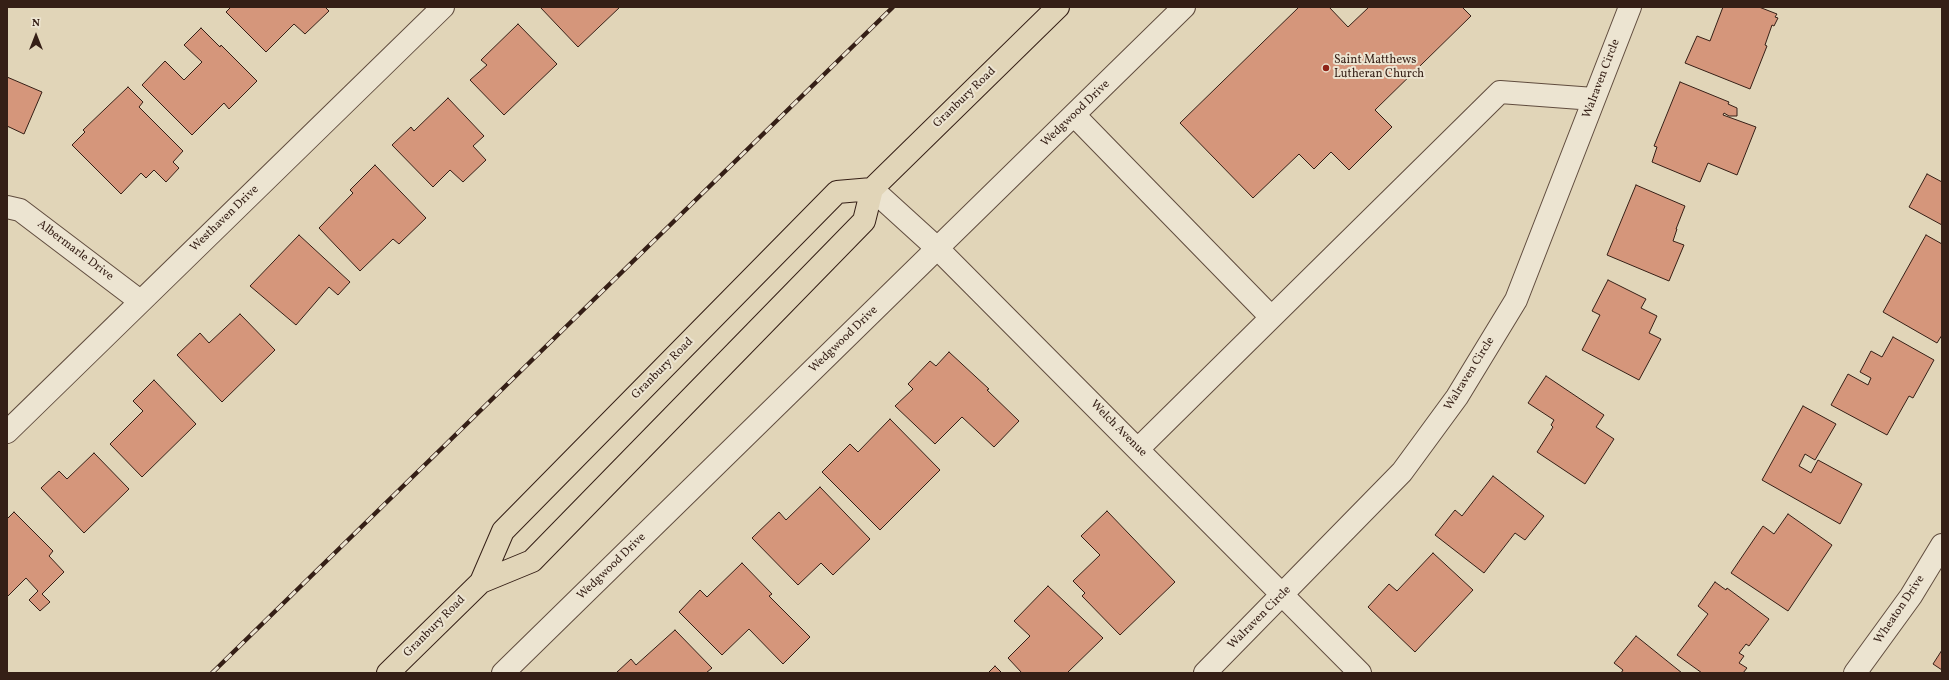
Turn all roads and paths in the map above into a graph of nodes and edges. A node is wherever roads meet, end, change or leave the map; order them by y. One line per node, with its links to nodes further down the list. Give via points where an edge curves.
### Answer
1 (443, 7): 10 (street, Westhaven Drive)
2 (1058, 7): 7 (main road, Granbury Road)
3 (1184, 7): 6 (street, Wedgwood Drive)
4 (1630, 7): 5 (street, Walraven Circle)
5 (1594, 99): 11 (street, via 1500,92); 16 (street, Walraven Circle, via 1516,300 1457,397 1402,472)
6 (1074, 115): 9 (street, Wedgwood Drive); 11 (street)
7 (872, 188): 9 (street, Welch Avenue); 15 (main road, Granbury Road, via 864,221 532,561); 15 (main road, Granbury Road, via 837,192 831,198 503,531)
8 (7, 207): 10 (street, Albermarle Drive, via 20,210)
9 (938, 249): 13 (street, Welch Avenue); 18 (street, Wedgwood Drive)
10 (140, 301): 12 (street, Westhaven Drive)
11 (1270, 317): 13 (street)
12 (7, 432)
13 (1138, 449): 16 (street, Welch Avenue)
14 (1942, 545): 21 (street, Wheaton Drive, via 1911,596)
15 (481, 582): 17 (main road, Granbury Road)
16 (1284, 594): 19 (street, Walraven Circle); 20 (street, Welch Avenue)
17 (388, 673)
18 (503, 673)
19 (1205, 673)
20 (1360, 673)
21 (1855, 673)

